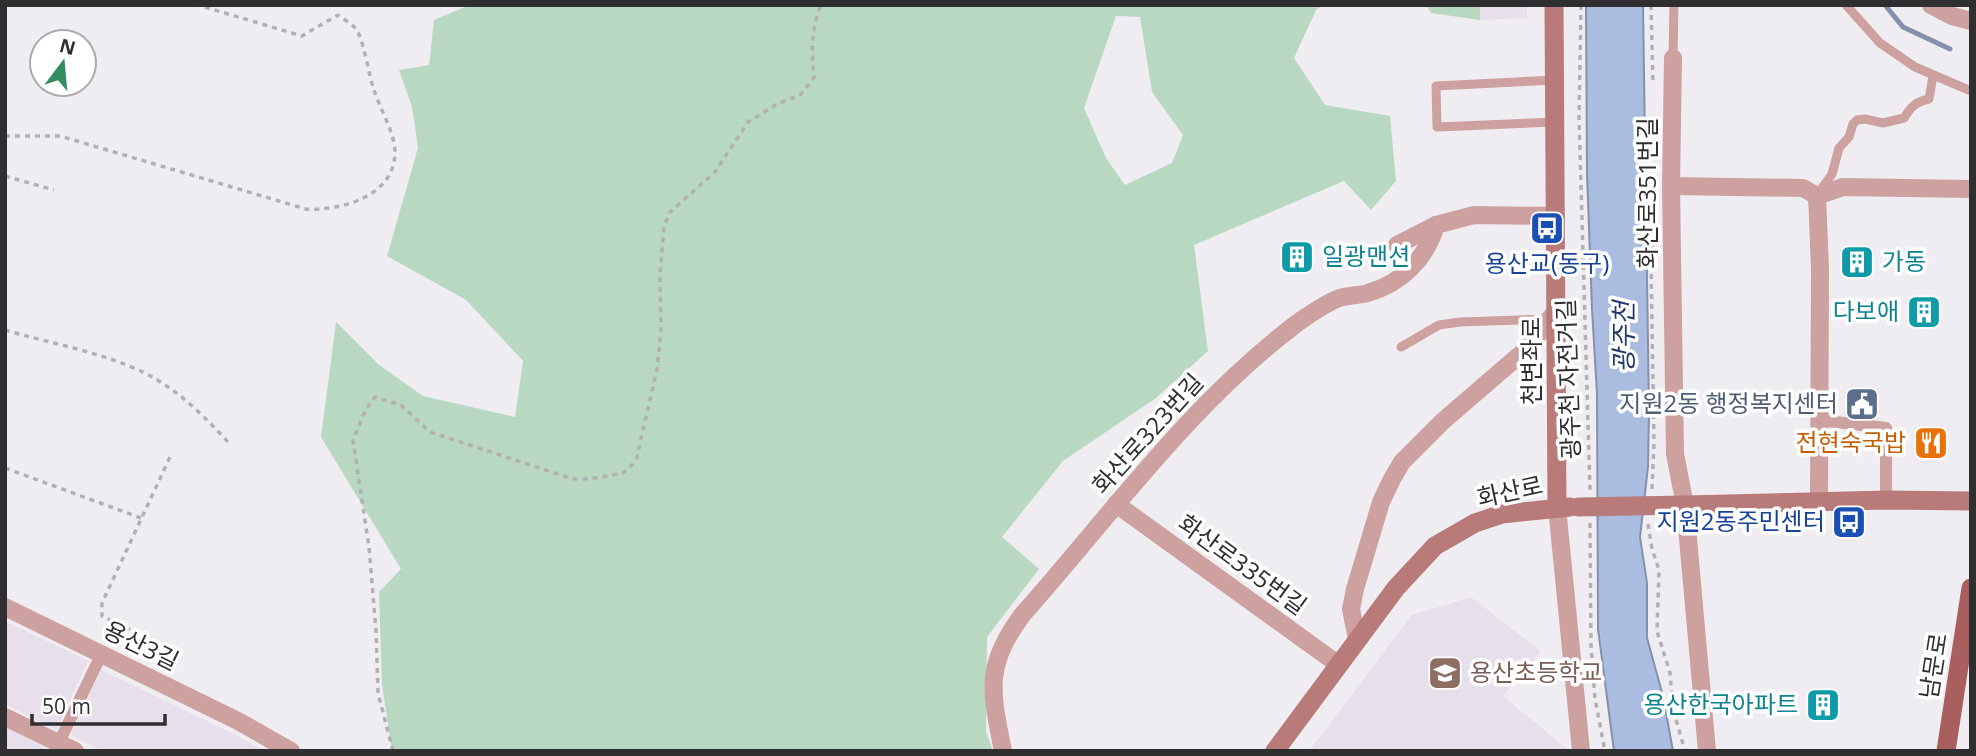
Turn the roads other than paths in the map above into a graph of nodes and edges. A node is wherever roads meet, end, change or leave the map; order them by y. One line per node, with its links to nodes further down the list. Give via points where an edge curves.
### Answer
1 (1554, 5): 8 (main road, 천변좌로)
2 (1674, 5): 6 (lane, 화산로351번길)
3 (1846, 5): 7 (lane, via 1880,43)
4 (1931, 5): 5 (street)
5 (1971, 21)
6 (1673, 58): 11 (street, 화산로351번길)
7 (1933, 76): 9 (lane); 13 (lane, via 1929,99 1910,107 1905,118 1883,123 1865,119 1853,124 1839,148 1832,174)
8 (1554, 80): 10 (main road, 천변좌로); 10 (lane, via 1436,86 1437,127)
9 (1971, 91)
10 (1554, 122): 14 (main road, 천변좌로)
11 (1671, 186): 13 (street, via 1803,188); 24 (street, 화산로351번길, via 1675,454)
12 (1971, 189): 13 (street, via 1843,187)
13 (1817, 196): 19 (street)
14 (1555, 216): 15 (street, via 1474,215); 17 (main road, 천변좌로)
15 (1436, 225): 16 (street); 23 (street, 화산로323번길, via 1423,257 1392,285 1339,298 1280,337 1198,412)
16 (1397, 245)
17 (1553, 314): 18 (lane, 천변좌로, via 1439,325); 25 (main road, 천변좌로); 28 (street, via 1530,346 1402,462 1381,502 1355,589 1351,609)
18 (1401, 346)
19 (1819, 420): 20 (street, via 1886,428); 22 (street)
20 (1886, 500): 21 (main road, 화산로); 22 (main road, 화산로)
21 (1971, 501)
22 (1819, 502): 24 (main road, 화산로)
23 (1116, 504): 30 (street, 화산로335번길); 34 (street, 화산로323번길, via 1002,644 995,661 994,698)
24 (1685, 505): 25 (main road, 화산로, bridge); 37 (street, 화산로351번길)
25 (1557, 507): 28 (main road, 화산로, via 1502,514 1475,523 1435,546); 36 (street)
26 (1971, 588): 38 (main road, 남문로)
27 (5, 607): 29 (street, 용산3길)
28 (1357, 639): 30 (main road, 화산로)
29 (102, 653): 32 (street); 33 (street, 용산3길)
30 (1339, 664): 35 (main road, 화산로)
31 (5, 717): 32 (street)
32 (63, 748)
33 (291, 751)
34 (1003, 751)
35 (1275, 751)
36 (1581, 751)
37 (1707, 751)
38 (1946, 751)

